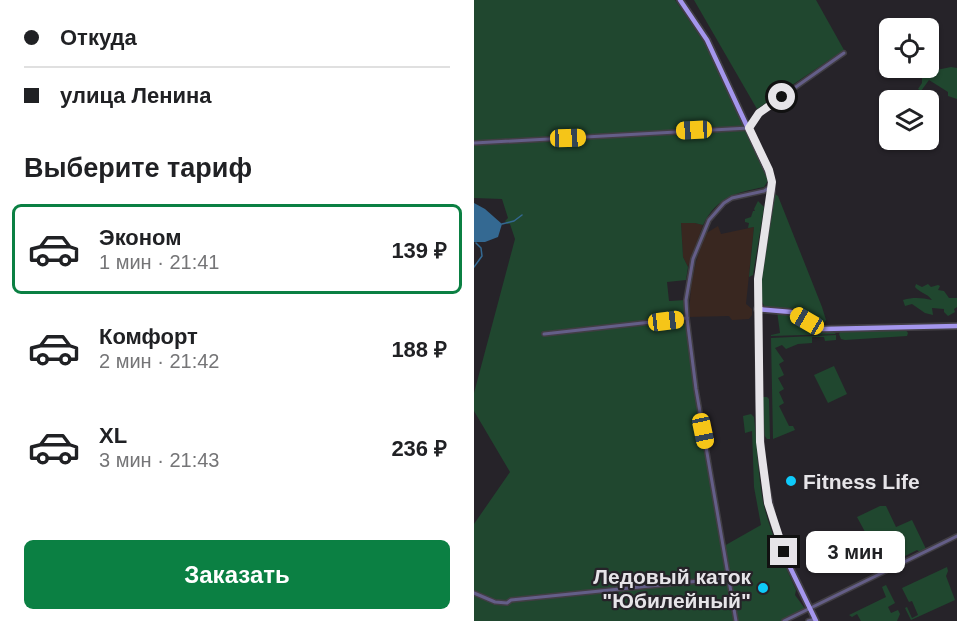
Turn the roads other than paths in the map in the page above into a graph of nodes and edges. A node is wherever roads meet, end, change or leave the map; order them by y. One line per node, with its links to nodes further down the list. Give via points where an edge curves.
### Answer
1 (680, 0): 3 (main road, via 707,40)
2 (844, 53): 3 (street, via 759,113)
3 (749, 128): 4 (street); 5 (main road, via 769,170)
4 (474, 143)
5 (772, 186): 6 (main road, via 758,270); 7 (street, via 732,198 709,220 688,276)
6 (757, 309): 8 (main road, via 791,312 824,329); 13 (main road, via 760,442 768,503 778,537)
7 (687, 318): 9 (street); 11 (street, via 697,399)
8 (957, 326)
9 (544, 334)
10 (957, 536): 13 (street)
11 (729, 578): 12 (street, via 507,603); 15 (street)
12 (474, 593)
13 (810, 608): 14 (main road); 16 (street)
14 (815, 620): 17 (street)
15 (736, 621)
16 (784, 621)
17 (808, 621)

